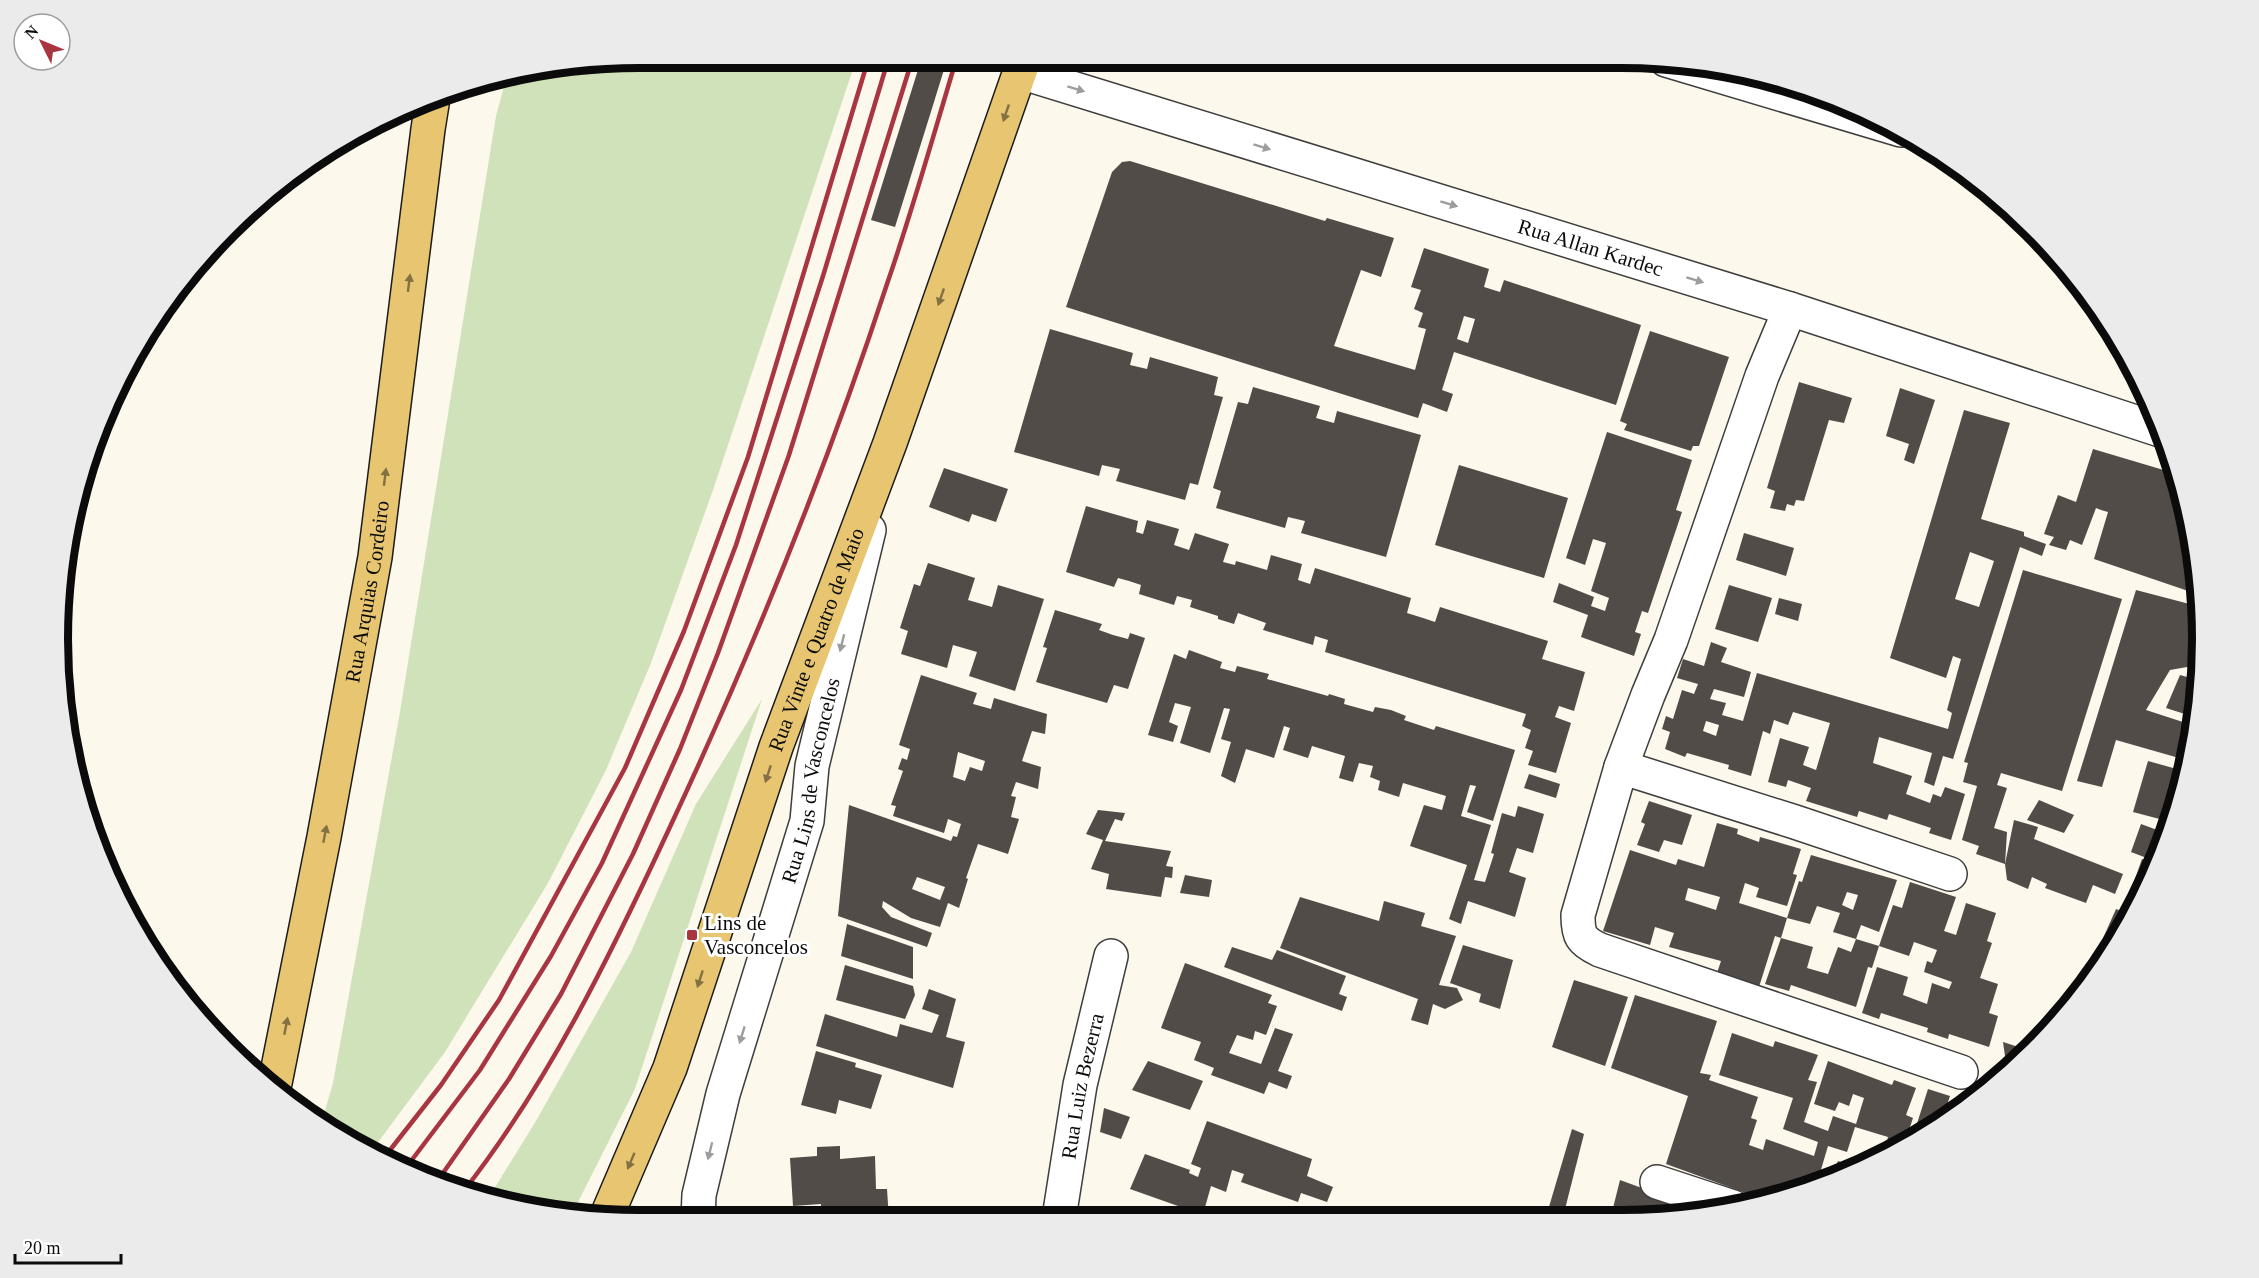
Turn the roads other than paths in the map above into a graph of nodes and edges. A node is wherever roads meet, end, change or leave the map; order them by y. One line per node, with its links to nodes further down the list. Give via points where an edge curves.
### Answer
1 (1021, 68): 8 (main road, Rua Vinte e Quatro de Maio, one-way to 8)
2 (1031, 68): 6 (street, Rua Allan Kardec, one-way to 6)
3 (1721, 76): 5 (street)
4 (432, 106): 13 (main road, Rua Arquias Cordeiro, one-way to 4, via 375,557)
5 (1843, 113)
6 (1790, 309): 7 (street, Rua Allan Kardec); 9 (street, via 1762,376 1671,640)
7 (2151, 427)
8 (890, 443): 16 (main road, Rua Vinte e Quatro de Maio, one-way to 16, via 776,747 670,1068); 17 (street, Rua Lins de Vasconcelos, one-way to 17, via 812,766 807,821 723,1094)
9 (1621, 767): 10 (street); 12 (street, via 1578,915 1578,930 1585,942)
10 (1950, 874)
11 (1111, 956): 18 (street, Rua Luiz Bezerra, via 1080,1085)
12 (1961, 1072)
13 (276, 1080)
14 (1657, 1182): 15 (street)
15 (1718, 1202)
16 (611, 1209)
17 (698, 1210)
18 (1060, 1210)

